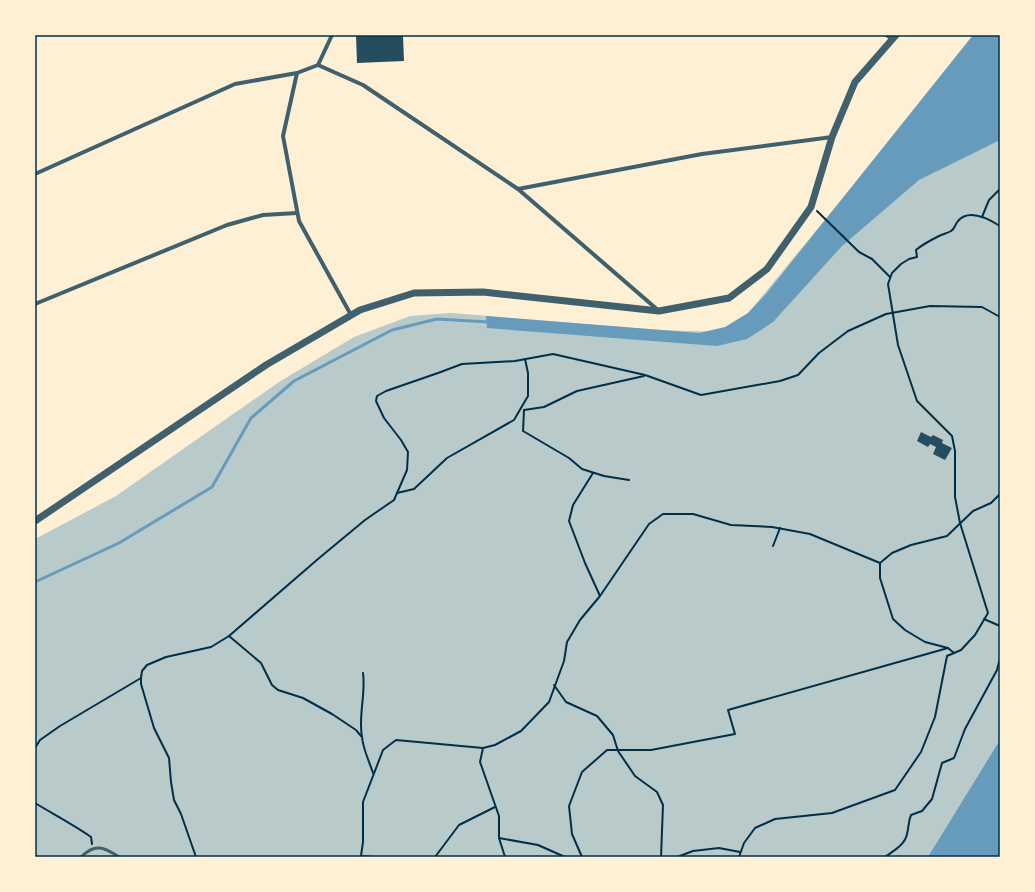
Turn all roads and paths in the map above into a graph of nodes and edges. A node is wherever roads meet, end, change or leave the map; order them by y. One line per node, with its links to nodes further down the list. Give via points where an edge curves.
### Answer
1 (332, 35): 3 (street)
2 (891, 36): 5 (street, via 855,82)
3 (318, 65): 4 (street); 7 (street, via 363,85)
4 (297, 73): 6 (street, via 235,84); 9 (street, via 283,136)
5 (832, 137): 7 (street, via 702,154); 15 (street, via 811,207 767,270 729,298)
6 (35, 174)
7 (518, 189): 15 (street)
8 (1000, 189): 11 (path, via 988,200)
9 (298, 213): 14 (street, via 263,215 227,225); 17 (street, via 299,221)
10 (823, 217): 13 (path, via 859,252 872,259)
11 (982, 217): 12 (path); 13 (path, via 964,215 952,230 916,250 917,258 901,264)
12 (1000, 226)
13 (890, 277): 16 (path, via 888,284)
14 (35, 304)
15 (659, 311): 17 (street, via 483,292 414,293)
16 (892, 313): 18 (path, via 930,306 975,307); 20 (path, via 848,331 798,375 780,381 702,395); 28 (path, via 898,345 917,401 952,436 955,450 955,497)
17 (351, 315): 27 (street, via 266,365)
18 (1000, 317)
19 (525, 359): 20 (path, via 553,354); 21 (path, via 528,396); 25 (path, via 462,364 377,396 376,401 384,418 402,440 408,452 407,470)
20 (645, 375): 22 (path, via 577,391 544,408)
21 (520, 410): 22 (path); 25 (path, via 514,420 447,458 414,489)
22 (524, 410): 23 (path, via 523,431 569,458 582,469)
23 (593, 473): 24 (path); 32 (path, via 573,505 569,521)
24 (629, 480)
25 (397, 493): 35 (path, via 394,500 365,520)
26 (1000, 494): 28 (path, via 991,503 973,511)
27 (35, 521)
28 (960, 522): 31 (path, via 947,536 911,545 892,553); 33 (path, via 988,613)
29 (780, 528): 30 (path); 31 (path, via 810,534); 32 (path, via 731,524 693,514 663,514 649,524)
30 (773, 546)
31 (880, 563): 36 (path, via 880,578 893,619 925,642)
32 (600, 596): 41 (path, via 580,620 567,642 564,661)
33 (984, 619): 34 (path); 37 (path, via 961,650)
34 (1000, 626)
35 (229, 636): 40 (path, via 211,647 166,657 147,665); 42 (path, via 261,663 272,685 278,690 303,698 332,714)
36 (948, 648): 37 (path); 45 (path, via 728,710 735,734 651,750)
37 (954, 653): 51 (path, via 947,656 935,718 920,752 895,790 832,813 775,819 755,828)
38 (1000, 658): 64 (path, via 997,670 965,729 954,758 942,763 932,799 922,811 911,815 907,836 899,848)
39 (363, 673): 42 (path, via 365,684)
40 (140, 678): 43 (path, via 60,726 40,740); 55 (path, via 154,728 170,758 174,800)
41 (554, 685): 44 (path, via 549,702 521,731 495,745); 45 (path, via 566,702 597,716 613,735)
42 (362, 736): 46 (path)
43 (35, 748)
44 (483, 748): 46 (path, via 396,740 383,750); 48 (path, via 480,762)
45 (618, 751): 60 (path, via 607,750 582,772 569,806 572,834); 61 (path, via 635,776 657,792 663,805)
46 (374, 774): 52 (path, via 363,802 363,842)
47 (35, 803): 50 (path, via 91,837)
48 (495, 807): 49 (path, via 499,816); 57 (path, via 459,825)
49 (499, 838): 58 (path); 59 (path, via 538,845)
50 (93, 849): 53 (lane); 54 (lane, via 98,847 109,850)
51 (740, 852): 62 (path, via 719,848 693,851); 63 (path)
52 (360, 856): 56 (path)
53 (81, 857)
54 (119, 857)
55 (196, 857)
56 (375, 857)
57 (435, 857)
58 (505, 857)
59 (565, 857)
60 (582, 857)
61 (661, 857)
62 (677, 857)
63 (739, 857)
64 (885, 857)

